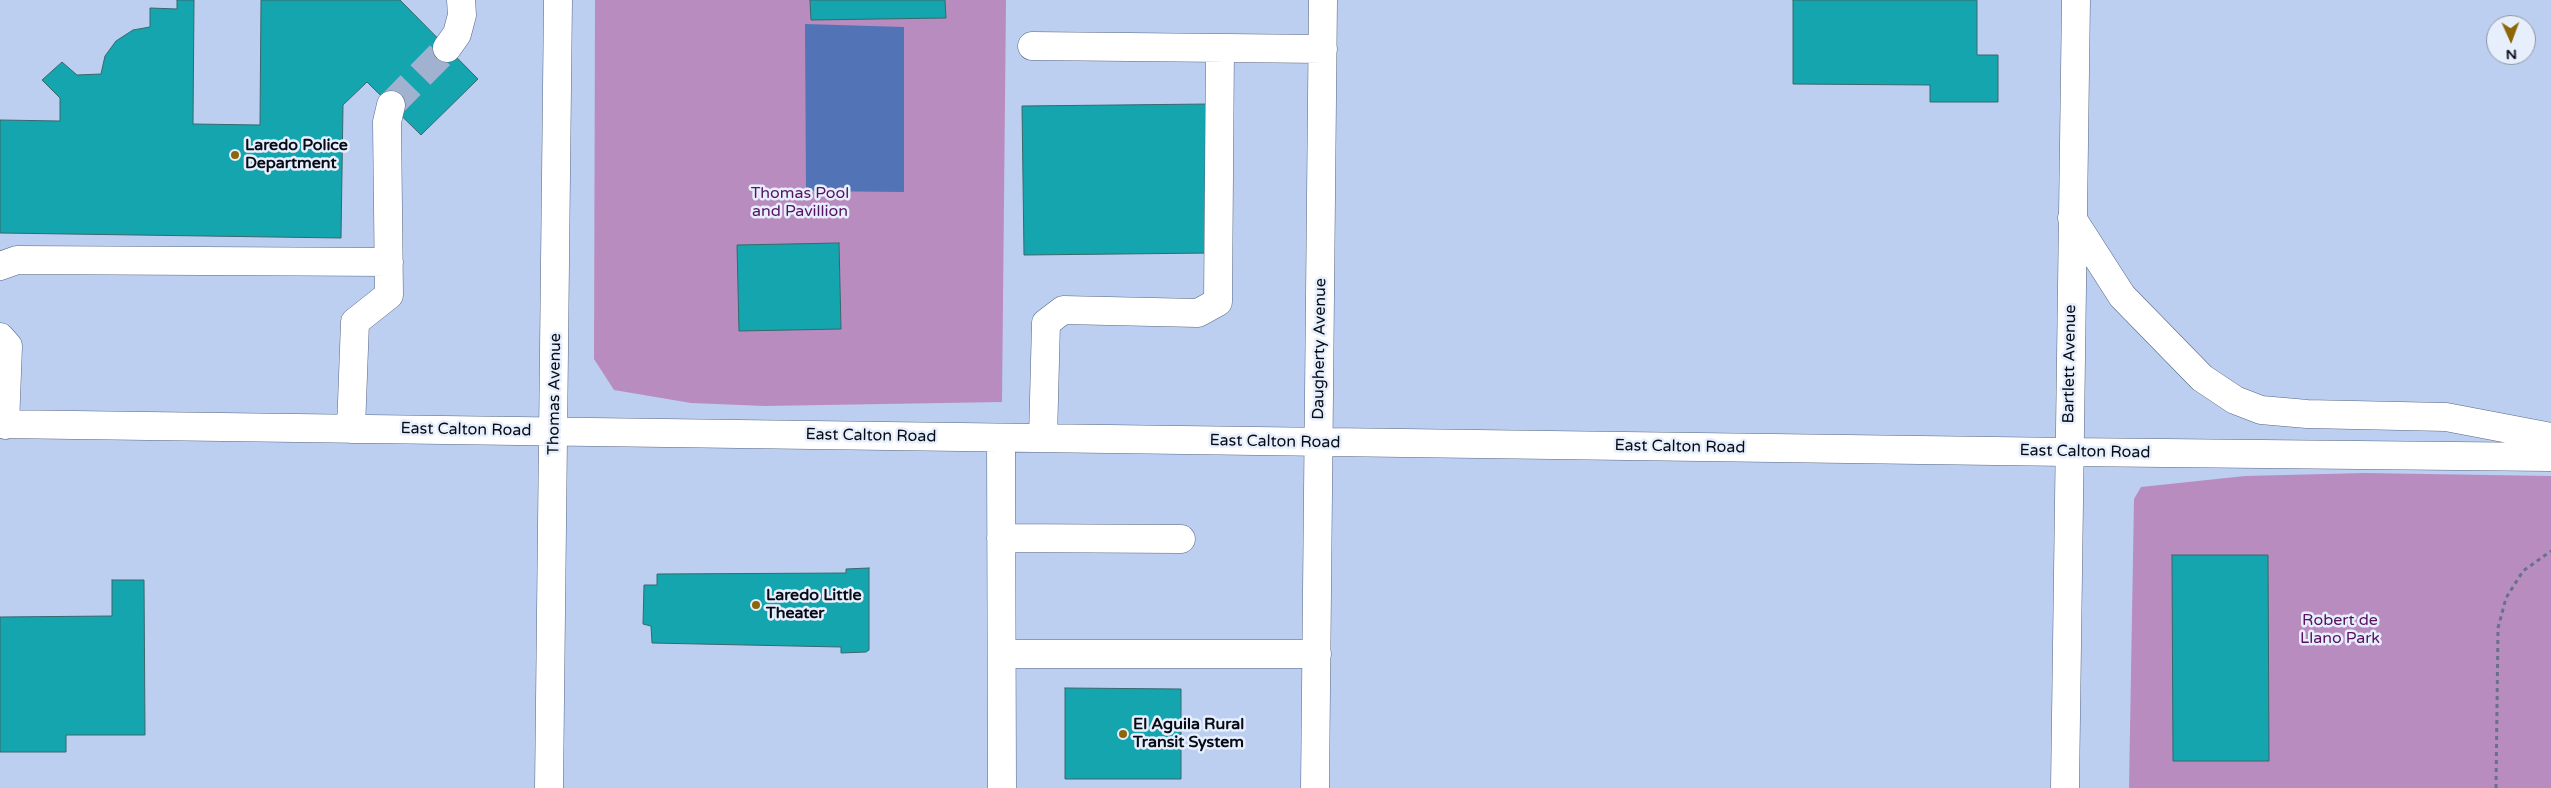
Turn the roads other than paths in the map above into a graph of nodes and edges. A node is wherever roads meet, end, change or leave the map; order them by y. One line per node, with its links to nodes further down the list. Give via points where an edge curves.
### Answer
1 (462, 0): 6 (street, via 462,15)
2 (558, 0): 16 (street, Thomas Avenue)
3 (1324, 0): 8 (street, Daugherty Avenue)
4 (2076, 0): 10 (street, Bartlett Avenue)
5 (1032, 46): 7 (street)
6 (447, 48)
7 (1220, 48): 8 (street); 19 (street, via 1218,302 1198,313 1063,310 1046,323)
8 (1323, 49): 20 (street, Daugherty Avenue)
9 (391, 105): 11 (street, via 387,122)
10 (2072, 218): 17 (street, via 2122,296 2202,378 2235,400 2261,410 2307,414 2446,417); 21 (street, Bartlett Avenue)
11 (389, 262): 12 (street, via 18,260); 15 (street, via 389,294 355,322)
12 (0, 266)
13 (0, 337): 14 (street, via 8,346)
14 (3, 424): 15 (street, East Calton Road)
15 (351, 429): 16 (street, East Calton Road)
16 (554, 431): 18 (street, East Calton Road); 27 (street, Thomas Avenue)
17 (2551, 436)
18 (1001, 438): 19 (street, East Calton Road); 23 (street)
19 (1043, 438): 20 (street, East Calton Road)
20 (1320, 442): 21 (street, East Calton Road); 26 (street, Daugherty Avenue)
21 (2068, 452): 22 (street, East Calton Road); 30 (street, Bartlett Avenue)
22 (2551, 457)
23 (1001, 538): 24 (street); 25 (street)
24 (1181, 539)
25 (1002, 654): 26 (street); 28 (street)
26 (1317, 654): 29 (street, Daugherty Avenue)
27 (549, 788)
28 (1002, 788)
29 (1315, 788)
30 (2065, 788)

